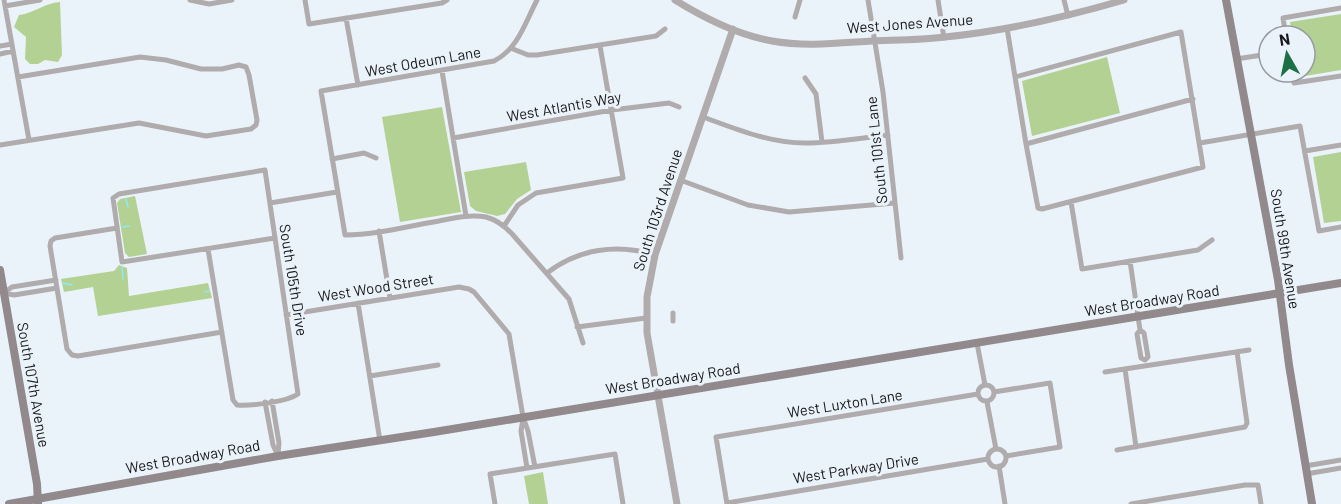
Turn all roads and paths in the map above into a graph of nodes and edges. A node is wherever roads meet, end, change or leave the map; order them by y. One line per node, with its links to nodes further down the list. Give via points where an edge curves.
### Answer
1 (40, 0): 14 (street)
2 (190, 0): 3 (street, via 209,4)
3 (232, 0)
4 (305, 0): 18 (street, via 309,24)
5 (537, 0): 28 (street)
6 (675, 0): 22 (street)
7 (800, 0): 17 (street)
8 (868, 0): 24 (street, South 101st Lane)
9 (938, 0): 23 (street)
10 (1064, 0): 16 (street)
11 (1124, 0): 16 (street, West Jones Avenue)
12 (1226, 0): 32 (main road, South 99th Avenue)
13 (444, 2): 18 (street)
14 (4, 3): 25 (street)
15 (1341, 8): 19 (street, via 1283,18)
16 (1068, 16): 20 (street, West Jones Avenue)
17 (795, 17)
18 (346, 18): 39 (street)
19 (1284, 24)
20 (1007, 28): 23 (street, West Jones Avenue); 34 (street)
21 (665, 29): 27 (street, via 656,36)
22 (733, 29): 24 (street, West Jones Avenue, via 770,41 800,45); 43 (street, South 103rd Avenue)
23 (944, 38): 24 (street, West Jones Avenue)
24 (876, 41): 44 (street, South 101st Lane)
25 (12, 44): 26 (street); 29 (street)
26 (0, 46)
27 (600, 46): 28 (street, via 537,55); 42 (street)
28 (513, 49): 33 (street, West Odeum Lane, via 494,61)
29 (14, 51): 30 (street); 36 (street)
30 (0, 54)
31 (1257, 56): 32 (street)
32 (1236, 59): 45 (main road, South 99th Avenue)
33 (442, 71): 39 (street, West Odeum Lane); 46 (street)
34 (1015, 76): 40 (street, via 1181,33); 50 (street)
35 (1341, 76): 38 (street)
36 (18, 77): 47 (street); 47 (street, via 140,57 201,69 238,65 246,67 257,120 251,129 206,136 139,123)
37 (805, 78): 48 (street, via 816,94)
38 (1317, 80)
39 (358, 85): 55 (street, West Odeum Lane, via 321,90)
40 (1193, 99): 49 (street); 50 (street)
41 (679, 107): 42 (street, West Atlantis Way, via 669,103)
42 (612, 110): 46 (street, West Atlantis Way); 62 (street, via 623,178 536,193 518,205)
43 (703, 117): 48 (street, via 768,139); 56 (street, South 103rd Avenue)
44 (888, 135): 48 (street); 58 (street, South 101st Lane)
45 (1250, 135): 49 (street); 53 (street, via 1300,126); 78 (main road, South 99th Avenue)
46 (453, 138): 61 (street)
47 (29, 140): 51 (street)
48 (822, 142)
49 (1200, 143): 59 (street, via 1203,167)
50 (1026, 144): 59 (street, via 1038,208)
51 (0, 145)
52 (1341, 145): 53 (street)
53 (1305, 151): 63 (street, via 1319,231)
54 (376, 158): 55 (street, via 364,153)
55 (332, 159): 57 (street)
56 (680, 180): 58 (street, via 748,205 789,212); 69 (street, South 103rd Avenue)
57 (337, 192): 60 (street); 65 (street, via 345,235)
58 (895, 202): 70 (street, South 101st Lane)
59 (1071, 202): 71 (street, via 1082,269)
60 (270, 203): 64 (street, South 105th Drive, via 265,170 118,194 113,198); 66 (street, South 105th Drive)
61 (466, 216): 62 (street, via 484,217); 65 (street)
62 (504, 226): 73 (street)
63 (1341, 227)
64 (117, 228): 68 (street, via 122,262); 74 (street, via 51,241)
65 (379, 231): 79 (street)
66 (275, 238): 68 (street); 82 (street, South 105th Drive)
67 (1212, 240): 71 (street, via 1198,250)
68 (208, 249): 87 (street)
69 (655, 255): 73 (street, via 629,248 596,252 568,258); 84 (street, South 103rd Avenue)
70 (901, 258)
71 (1130, 261): 83 (street)
72 (0, 270): 77 (main road, South 107th Avenue)
73 (547, 273): 86 (street, via 569,299)
74 (56, 280): 76 (street); 77 (street)
75 (1341, 283): 78 (main road, West Broadway Road)
76 (57, 288): 77 (street); 87 (street, via 67,349 72,355)
77 (4, 293): 117 (main road, South 107th Avenue)
78 (1279, 293): 83 (main road, West Broadway Road); 116 (main road, South 99th Avenue)
79 (390, 298): 80 (street, West Wood Street); 103 (street, West Wood Street, via 459,287 469,289 509,334)
80 (358, 303): 82 (street, West Wood Street); 96 (street)
81 (673, 313): 85 (street)
82 (286, 315): 101 (street, South 105th Drive, via 298,394)
83 (1138, 317): 89 (main road, West Broadway Road); 92 (street, via 1137,334)
84 (646, 318): 86 (street); 100 (street, South 103rd Avenue)
85 (673, 321)
86 (577, 327): 88 (street)
87 (222, 332): 101 (street, via 233,400 237,405)
88 (583, 343)
89 (977, 343): 97 (street); 100 (main road, West Broadway Road)
90 (1249, 350): 91 (street)
91 (1237, 352): 92 (street); 105 (street, via 1245,427)
92 (1145, 363): 94 (street)
93 (438, 365): 96 (street)
94 (1125, 369): 95 (street); 105 (street)
95 (1105, 372)
96 (370, 376): 104 (street)
97 (985, 385): 98 (street); 99 (street)
98 (994, 392): 102 (street); 109 (street, via 1050,382 1060,447)
99 (978, 394): 102 (street); 118 (street, West Luxton Lane, via 717,437)
100 (658, 396): 103 (main road, West Broadway Road); 122 (street, South 103rd Avenue)
101 (268, 402): 108 (street, via 279,443)
102 (987, 402): 106 (street)
103 (523, 417): 104 (main road, West Broadway Road); 113 (street); 114 (street, via 521,431)
104 (380, 441): 108 (main road, West Broadway Road)
105 (1136, 447): 107 (street)
106 (996, 449): 109 (street); 110 (street)
107 (1117, 450)
108 (278, 456): 117 (main road, West Broadway Road)
109 (1006, 456): 112 (street)
110 (988, 459): 112 (street); 118 (street, West Parkway Drive)
111 (1341, 460): 116 (street)
112 (999, 466): 123 (street)
113 (535, 467): 114 (street); 121 (street, via 615,454)
114 (528, 468): 120 (street, via 490,474)
115 (1341, 468): 116 (street)
116 (1306, 470): 126 (main road, South 99th Avenue)
117 (38, 501): 119 (main road, West Broadway Road)
118 (727, 503)
119 (9, 504)
120 (495, 504)
121 (623, 504)
122 (677, 504)
123 (1005, 504)
124 (1131, 504): 125 (street, via 1245,485 1258,485)
125 (1261, 504)
126 (1312, 504)

